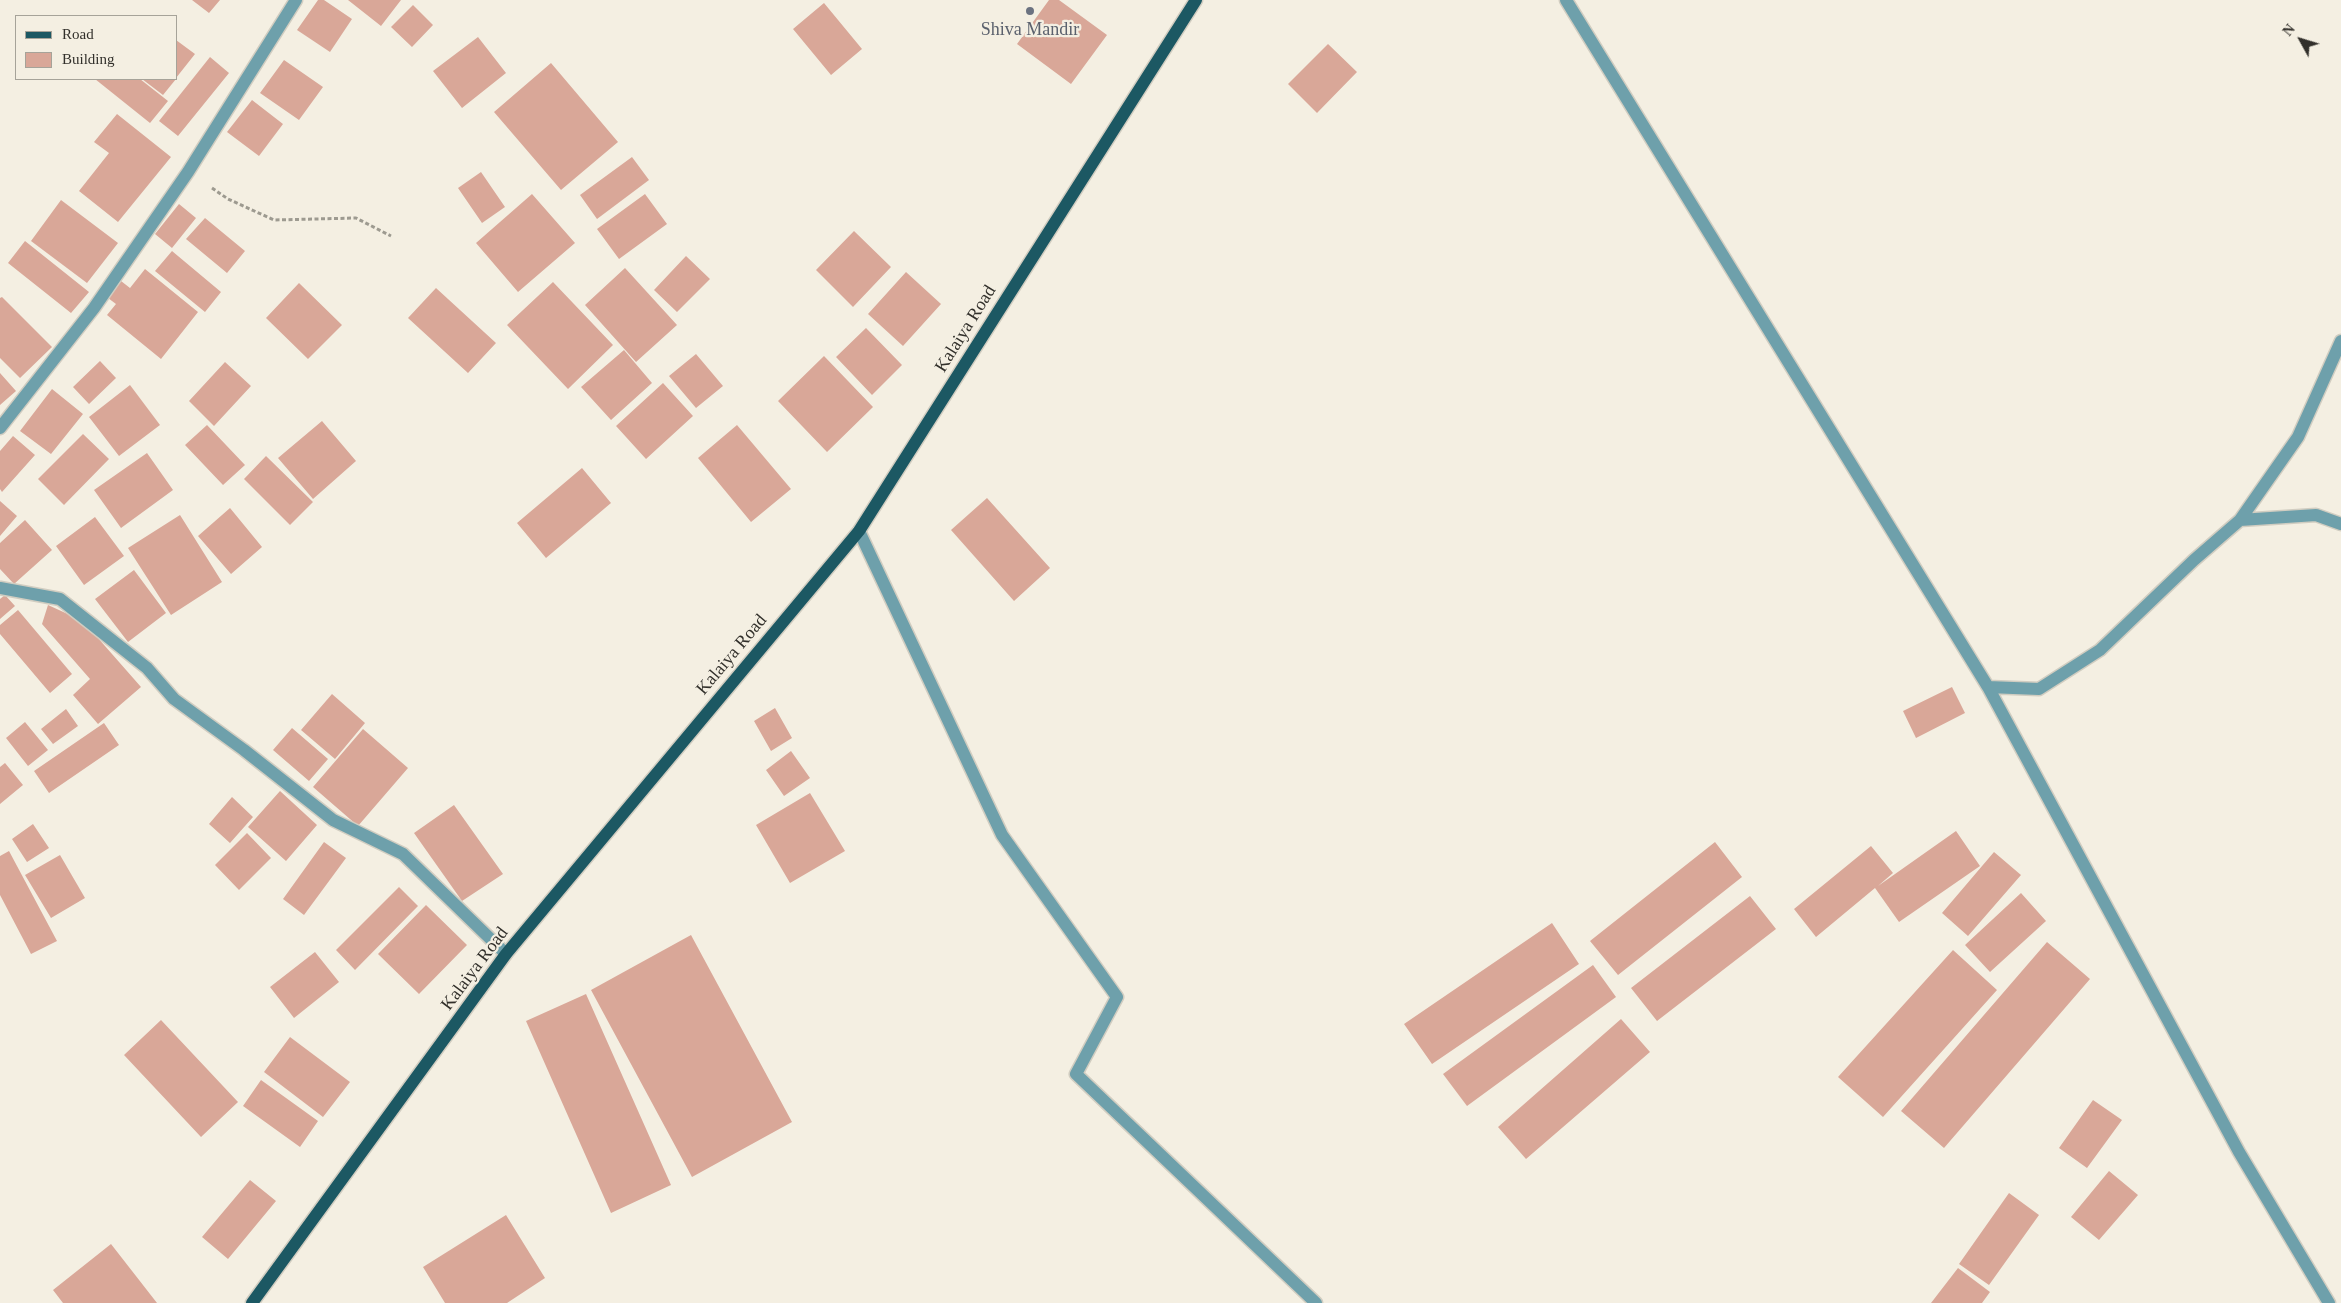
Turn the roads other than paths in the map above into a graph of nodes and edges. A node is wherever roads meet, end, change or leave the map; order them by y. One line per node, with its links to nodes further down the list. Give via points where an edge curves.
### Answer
1 (296, 0): 5 (street, via 188,172 94,308)
2 (1196, 0): 8 (main road, Kalaiya Road)
3 (1566, 0): 10 (street)
4 (2341, 341): 6 (street, via 2298,437)
5 (0, 428)
6 (2240, 520): 7 (street, via 2316,515); 10 (street, via 2100,650 2039,688)
7 (2341, 524)
8 (858, 531): 11 (main road, Kalaiya Road); 13 (street, via 1002,835 1117,997 1076,1074)
9 (0, 588): 11 (street, via 60,599 147,668 174,699 333,820 403,854)
10 (1988, 687): 14 (street, via 2239,1152)
11 (506, 954): 12 (main road, Kalaiya Road)
12 (252, 1303)
13 (1316, 1303)
14 (2329, 1303)

